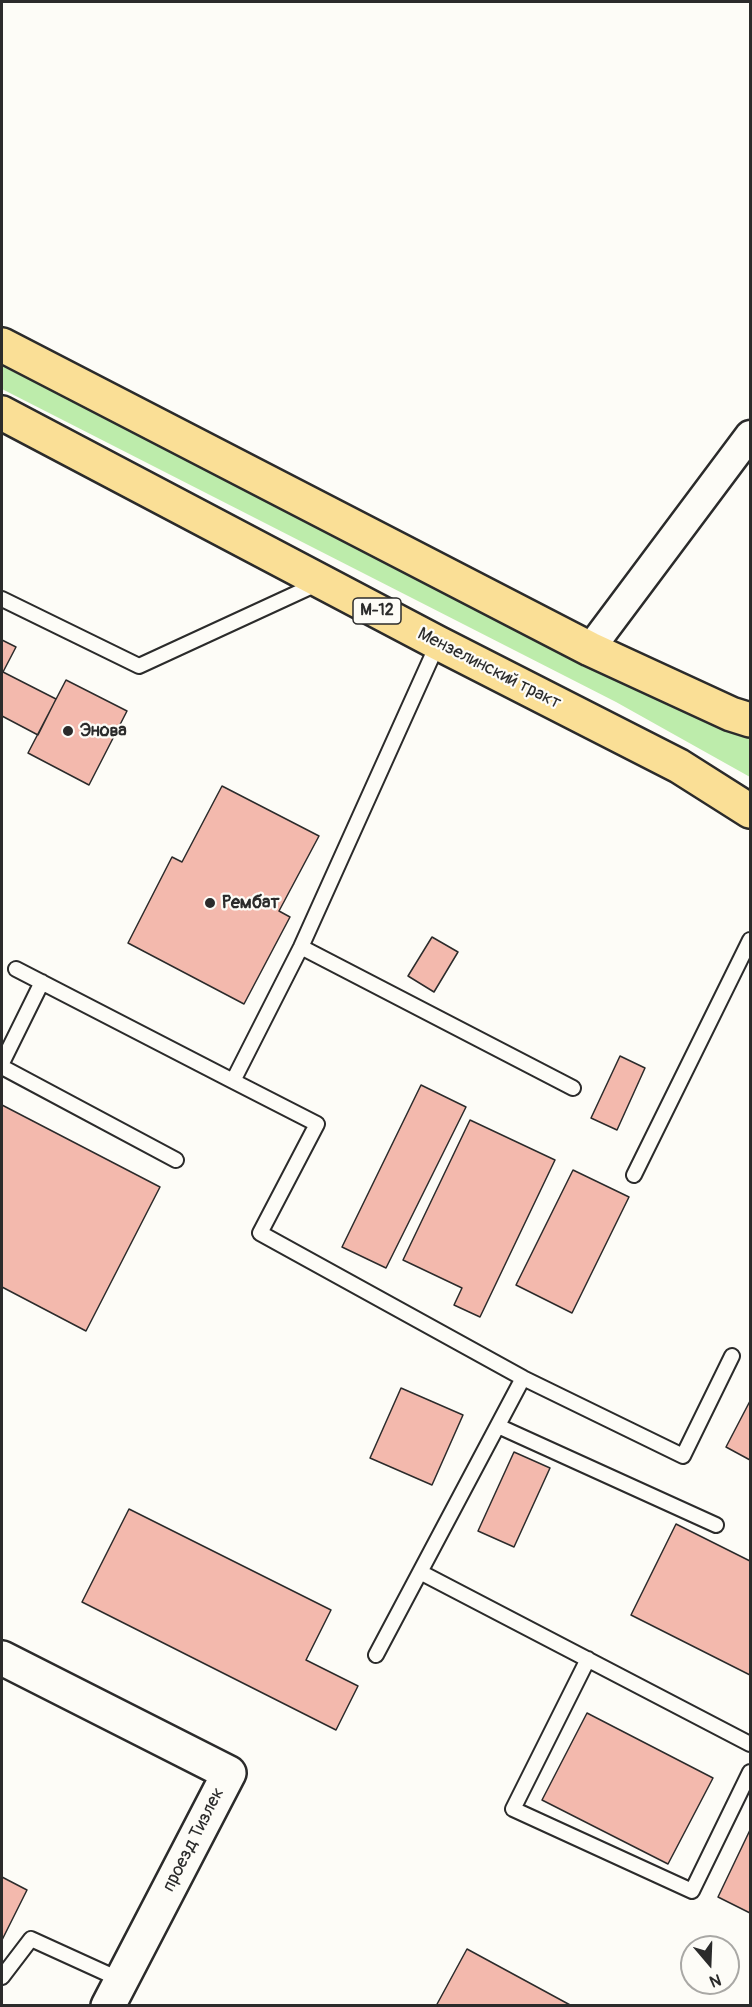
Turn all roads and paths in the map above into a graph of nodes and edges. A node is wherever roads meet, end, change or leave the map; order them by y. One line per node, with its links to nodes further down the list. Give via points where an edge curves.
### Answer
1 (2, 345): 7 (main road)
2 (2, 413): 4 (main road, Мензелинский тракт / М-12)
3 (750, 435): 7 (street)
4 (321, 582): 5 (lane, via 139,666); 6 (main road, Мензелинский тракт / М-12)
5 (2, 599)
6 (438, 643): 9 (main road, Мензелинский тракт / М-12, via 679,766); 11 (lane)
7 (590, 649): 8 (main road)
8 (750, 720)
9 (750, 811)
10 (750, 940): 18 (lane)
11 (302, 947): 15 (lane); 16 (lane)
12 (16, 969): 13 (lane)
13 (42, 982): 14 (lane); 15 (lane)
14 (2, 1065): 17 (lane)
15 (233, 1081): 20 (lane, via 317,1124 260,1233)
16 (573, 1088)
17 (176, 1160)
18 (634, 1175)
19 (732, 1356): 20 (lane, via 683,1456)
20 (523, 1378): 21 (lane)
21 (498, 1426): 22 (lane); 23 (lane)
22 (716, 1526)
23 (420, 1572): 24 (lane); 26 (lane)
24 (376, 1655)
25 (2, 1658): 30 (street, проезд Тизлек, via 229,1773)
26 (588, 1659): 27 (lane); 28 (lane, via 513,1809 692,1891)
27 (750, 1744)
28 (750, 1772)
29 (2, 1977): 30 (lane, via 31,1939)
30 (115, 1993)

